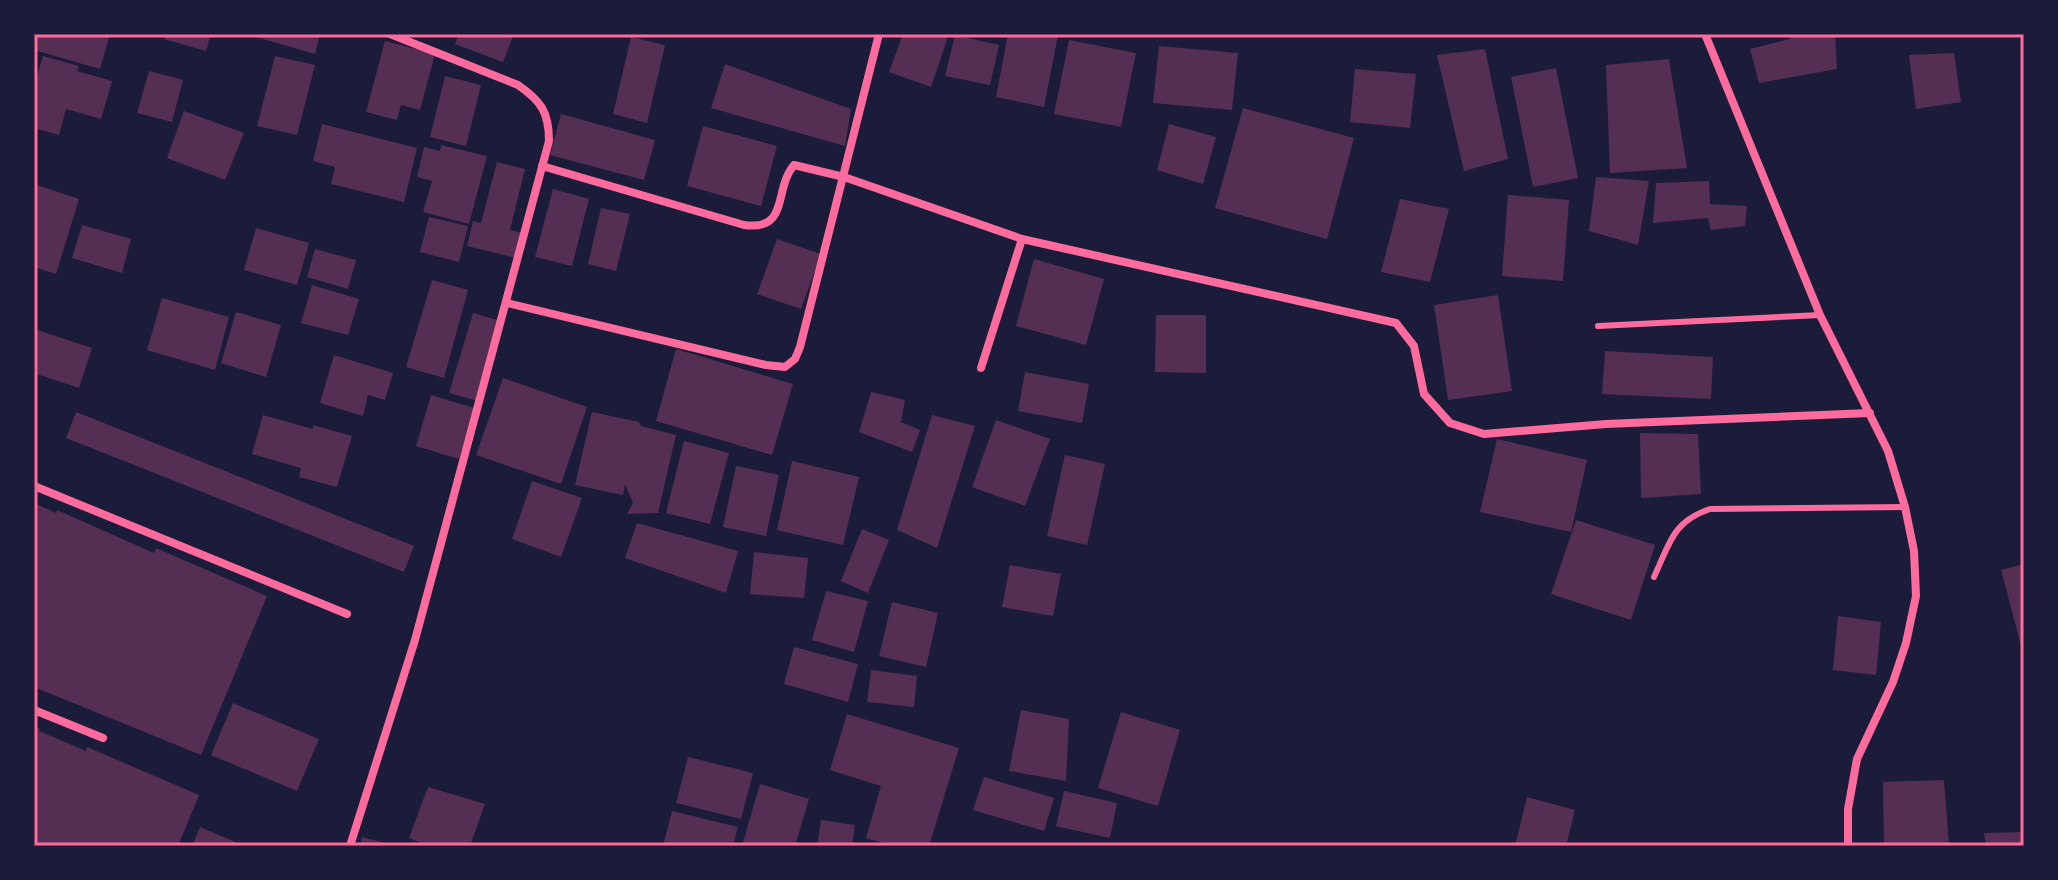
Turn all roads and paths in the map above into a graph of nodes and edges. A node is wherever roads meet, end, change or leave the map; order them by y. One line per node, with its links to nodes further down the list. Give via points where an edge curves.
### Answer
1 (390, 34): 4 (street, via 536,97 549,127)
2 (879, 34): 5 (street)
3 (1705, 34): 8 (street)
4 (542, 166): 5 (street, via 758,227 774,218 794,165); 7 (street)
5 (844, 177): 6 (street); 7 (street, via 800,347 785,367)
6 (1022, 239): 10 (street); 11 (street, via 1396,323 1414,346 1424,394 1450,423 1484,434)
7 (507, 303): 18 (street, via 415,640)
8 (1820, 315): 9 (lane); 11 (street)
9 (1598, 326)
10 (981, 368)
11 (1870, 413): 13 (street)
12 (34, 486): 15 (street)
13 (1905, 507): 14 (lane, via 1710,509 1679,525); 19 (street, via 1916,596 1893,682 1857,759)
14 (1654, 577)
15 (347, 614)
16 (34, 710): 17 (street)
17 (103, 738)
18 (350, 846)
19 (1848, 846)

